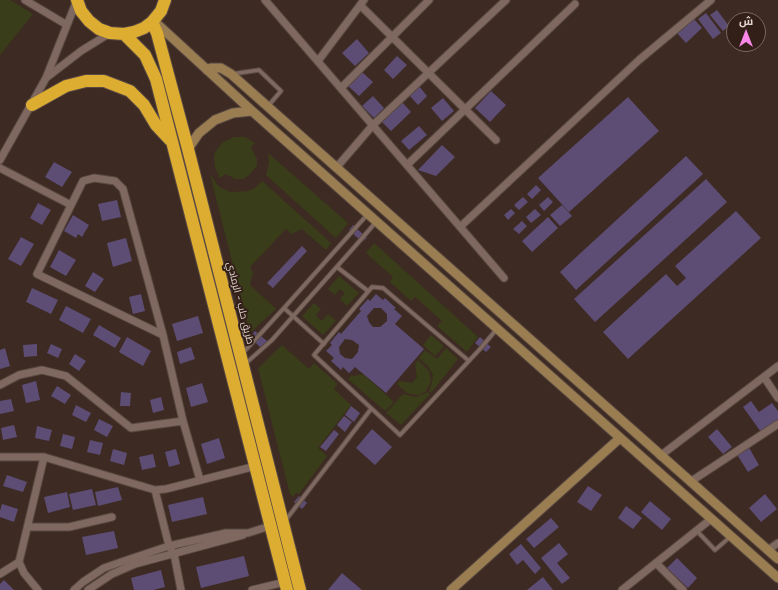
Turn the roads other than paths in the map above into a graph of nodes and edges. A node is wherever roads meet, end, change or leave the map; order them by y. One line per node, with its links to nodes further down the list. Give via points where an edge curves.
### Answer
1 (25, 0): 11 (street)
2 (77, 0): 11 (street); 12 (highway, via 89,21)
3 (165, 0): 10 (highway)
4 (265, 0): 15 (street)
5 (429, 0): 14 (street)
6 (506, 0): 17 (street)
7 (711, 0): 36 (street, via 639,60)
8 (362, 3): 14 (street); 15 (street)
9 (575, 4): 23 (street)
10 (153, 21): 13 (highway, via 144,28); 16 (main road); 28 (highway, طريق حلب - الرمادي)
11 (67, 26): 19 (street)
12 (110, 33): 13 (highway); 19 (street, via 81,50)
13 (124, 34): 27 (highway, via 145,55 156,79)
14 (392, 37): 17 (street); 20 (street)
15 (318, 61): 20 (street)
16 (207, 70): 18 (main road, via 221,68); 24 (main road)
17 (428, 73): 23 (street); 25 (street)
18 (231, 74): 22 (main road); 22 (lane, via 259,70 281,90)
19 (46, 78): 21 (street)
20 (340, 88): 25 (street)
21 (32, 105): 27 (highway, via 66,86 86,81 104,81 130,91 144,105 156,125); 29 (street)
22 (267, 107): 32 (main road)
23 (465, 110): 26 (street); 30 (street)
24 (252, 111): 28 (main road, via 233,113 214,120 199,133); 34 (main road)
25 (373, 125): 30 (street); 32 (street)
26 (496, 140)
27 (171, 142): 58 (highway)
28 (188, 149): 45 (highway, طريق حلب - الرمادي)
29 (0, 160)
30 (407, 165): 36 (street)
31 (0, 168): 33 (street)
32 (336, 168): 55 (main road)
33 (71, 205): 43 (street, via 37,274); 43 (street, via 83,182 94,178 115,181 124,189)
34 (368, 213): 35 (main road); 40 (lane)
35 (377, 221): 37 (lane); 42 (main road)
36 (460, 227): 38 (street)
37 (338, 267): 39 (lane); 41 (lane)
38 (504, 278)
39 (368, 292): 44 (lane); 46 (lane, via 372,287 383,288)
40 (284, 308): 41 (lane); 45 (lane)
41 (293, 317): 44 (lane); 45 (lane, via 272,340)
42 (498, 329): 46 (lane); 54 (main road)
43 (163, 335): 52 (street)
44 (324, 344): 51 (lane, via 314,355)
45 (242, 360): 66 (highway, طريق حلب - الرمادي)
46 (469, 361): 51 (lane, via 400,435)
47 (778, 366): 48 (street)
48 (764, 377): 50 (street); 55 (street)
49 (0, 385): 52 (street, via 19,375 42,370 66,376 131,428)
50 (778, 398)
51 (371, 409): 66 (lane)
52 (183, 420): 59 (street)
53 (778, 424): 60 (street)
54 (620, 438): 63 (main road); 88 (main road)
55 (660, 456): 60 (main road)
56 (0, 457): 57 (street)
57 (44, 457): 61 (street); 68 (street)
58 (256, 466): 59 (street); 67 (highway)
59 (200, 480): 61 (street)
60 (690, 482): 62 (main road)
61 (155, 490): 73 (street)
62 (699, 490): 63 (main road); 74 (main road)
63 (690, 501): 65 (main road)
64 (112, 517): 68 (street, via 69,527)
65 (711, 519): 69 (street); 71 (main road)
66 (283, 523): 87 (highway, طريق حلب - الرمادي)
67 (270, 526): 70 (street); 81 (highway)
68 (28, 527): 77 (street)
69 (696, 530): 71 (lane, via 715,550); 78 (street)
70 (248, 533): 73 (street, via 226,533); 75 (street)
71 (730, 536): 80 (main road)
72 (778, 543): 74 (street)
73 (169, 546): 75 (street); 83 (street, via 104,568)
74 (768, 550): 76 (main road)
75 (174, 554): 84 (street, via 135,564 112,574); 85 (street)
76 (778, 560)
77 (19, 562): 79 (street); 82 (street, via 24,573)
78 (656, 563): 89 (street); 90 (street)
79 (0, 574)
80 (778, 578)
81 (286, 586): 86 (street)
82 (38, 590)
83 (74, 590)
84 (88, 590)
85 (181, 590)
86 (252, 590)
87 (300, 590)
88 (451, 590)
89 (622, 590)
90 (683, 590)

